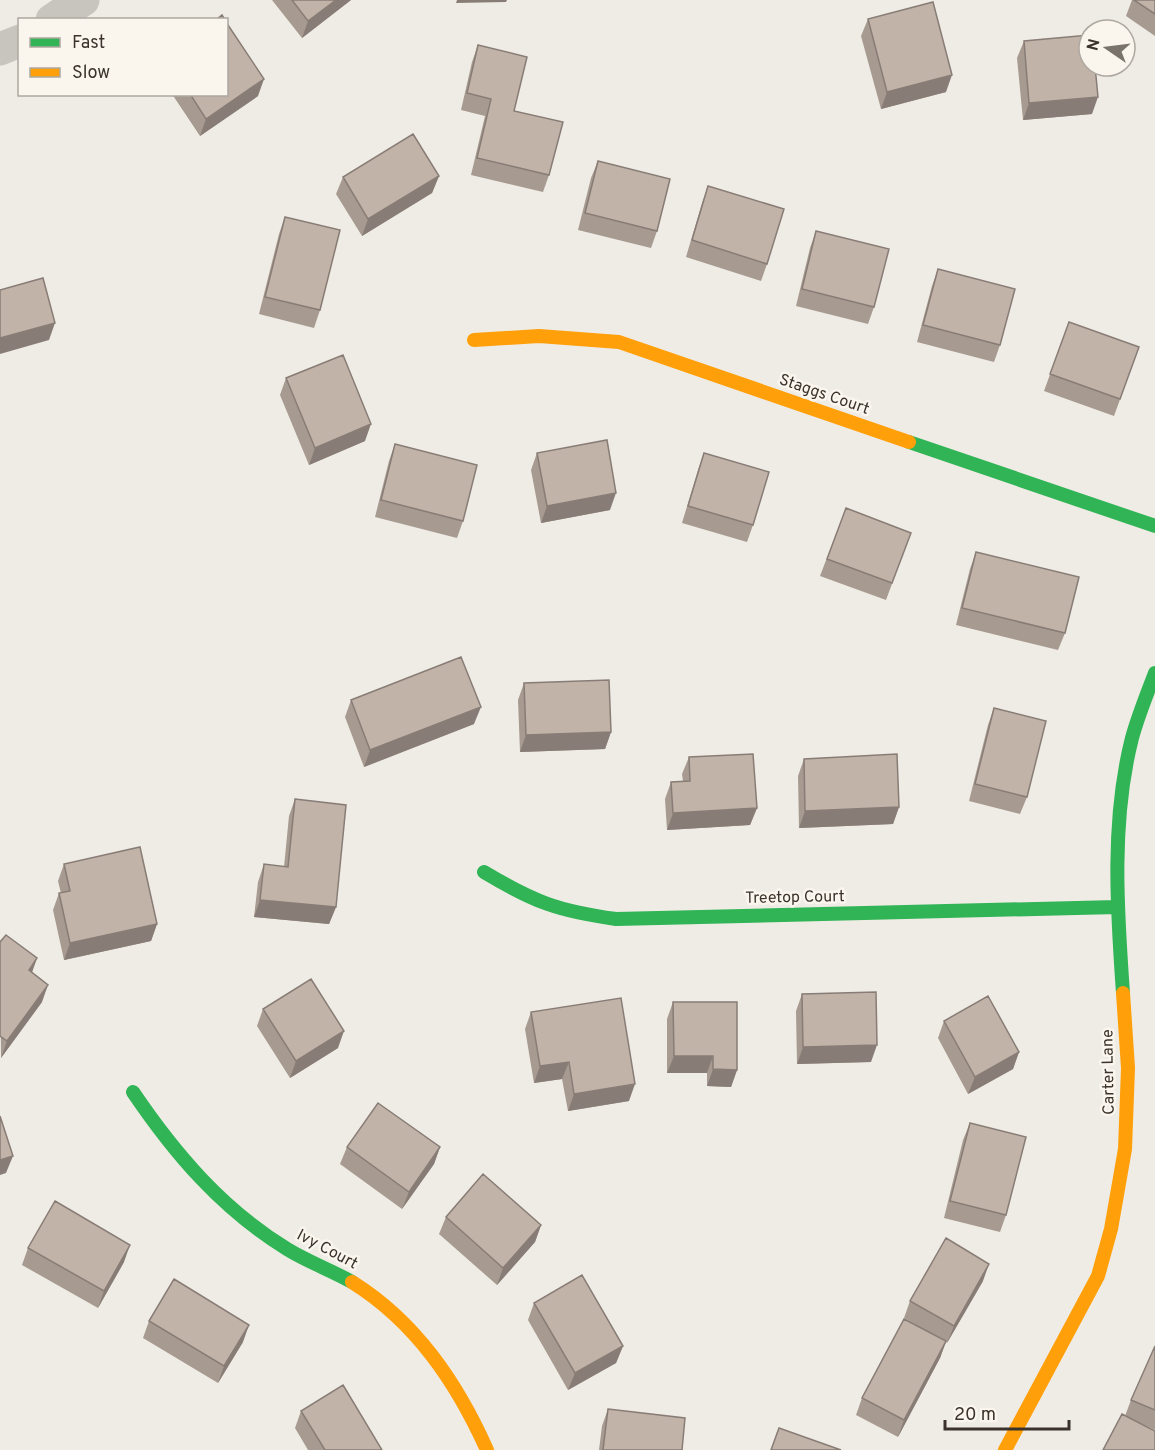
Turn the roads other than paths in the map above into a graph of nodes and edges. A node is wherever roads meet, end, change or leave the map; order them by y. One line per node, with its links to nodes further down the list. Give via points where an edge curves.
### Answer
1 (83, 0): 2 (street)
2 (55, 18)
3 (18, 42): 4 (street)
4 (0, 49)
5 (474, 340): 6 (street, Staggs Court, via 539,336 619,342)
6 (1155, 526)
7 (1155, 673): 9 (street, Carter Lane, via 1132,738 1124,781)
8 (484, 872): 9 (street, Treetop Court, via 525,897 570,913 616,919)
9 (1117, 907): 12 (street, Carter Lane, via 1128,1068 1125,1149 1111,1229 1098,1275)
10 (133, 1092): 11 (street, Ivy Court, via 155,1126 199,1178 250,1224 307,1260 356,1284 402,1320 441,1365 472,1414)
11 (487, 1450)
12 (1005, 1450)

